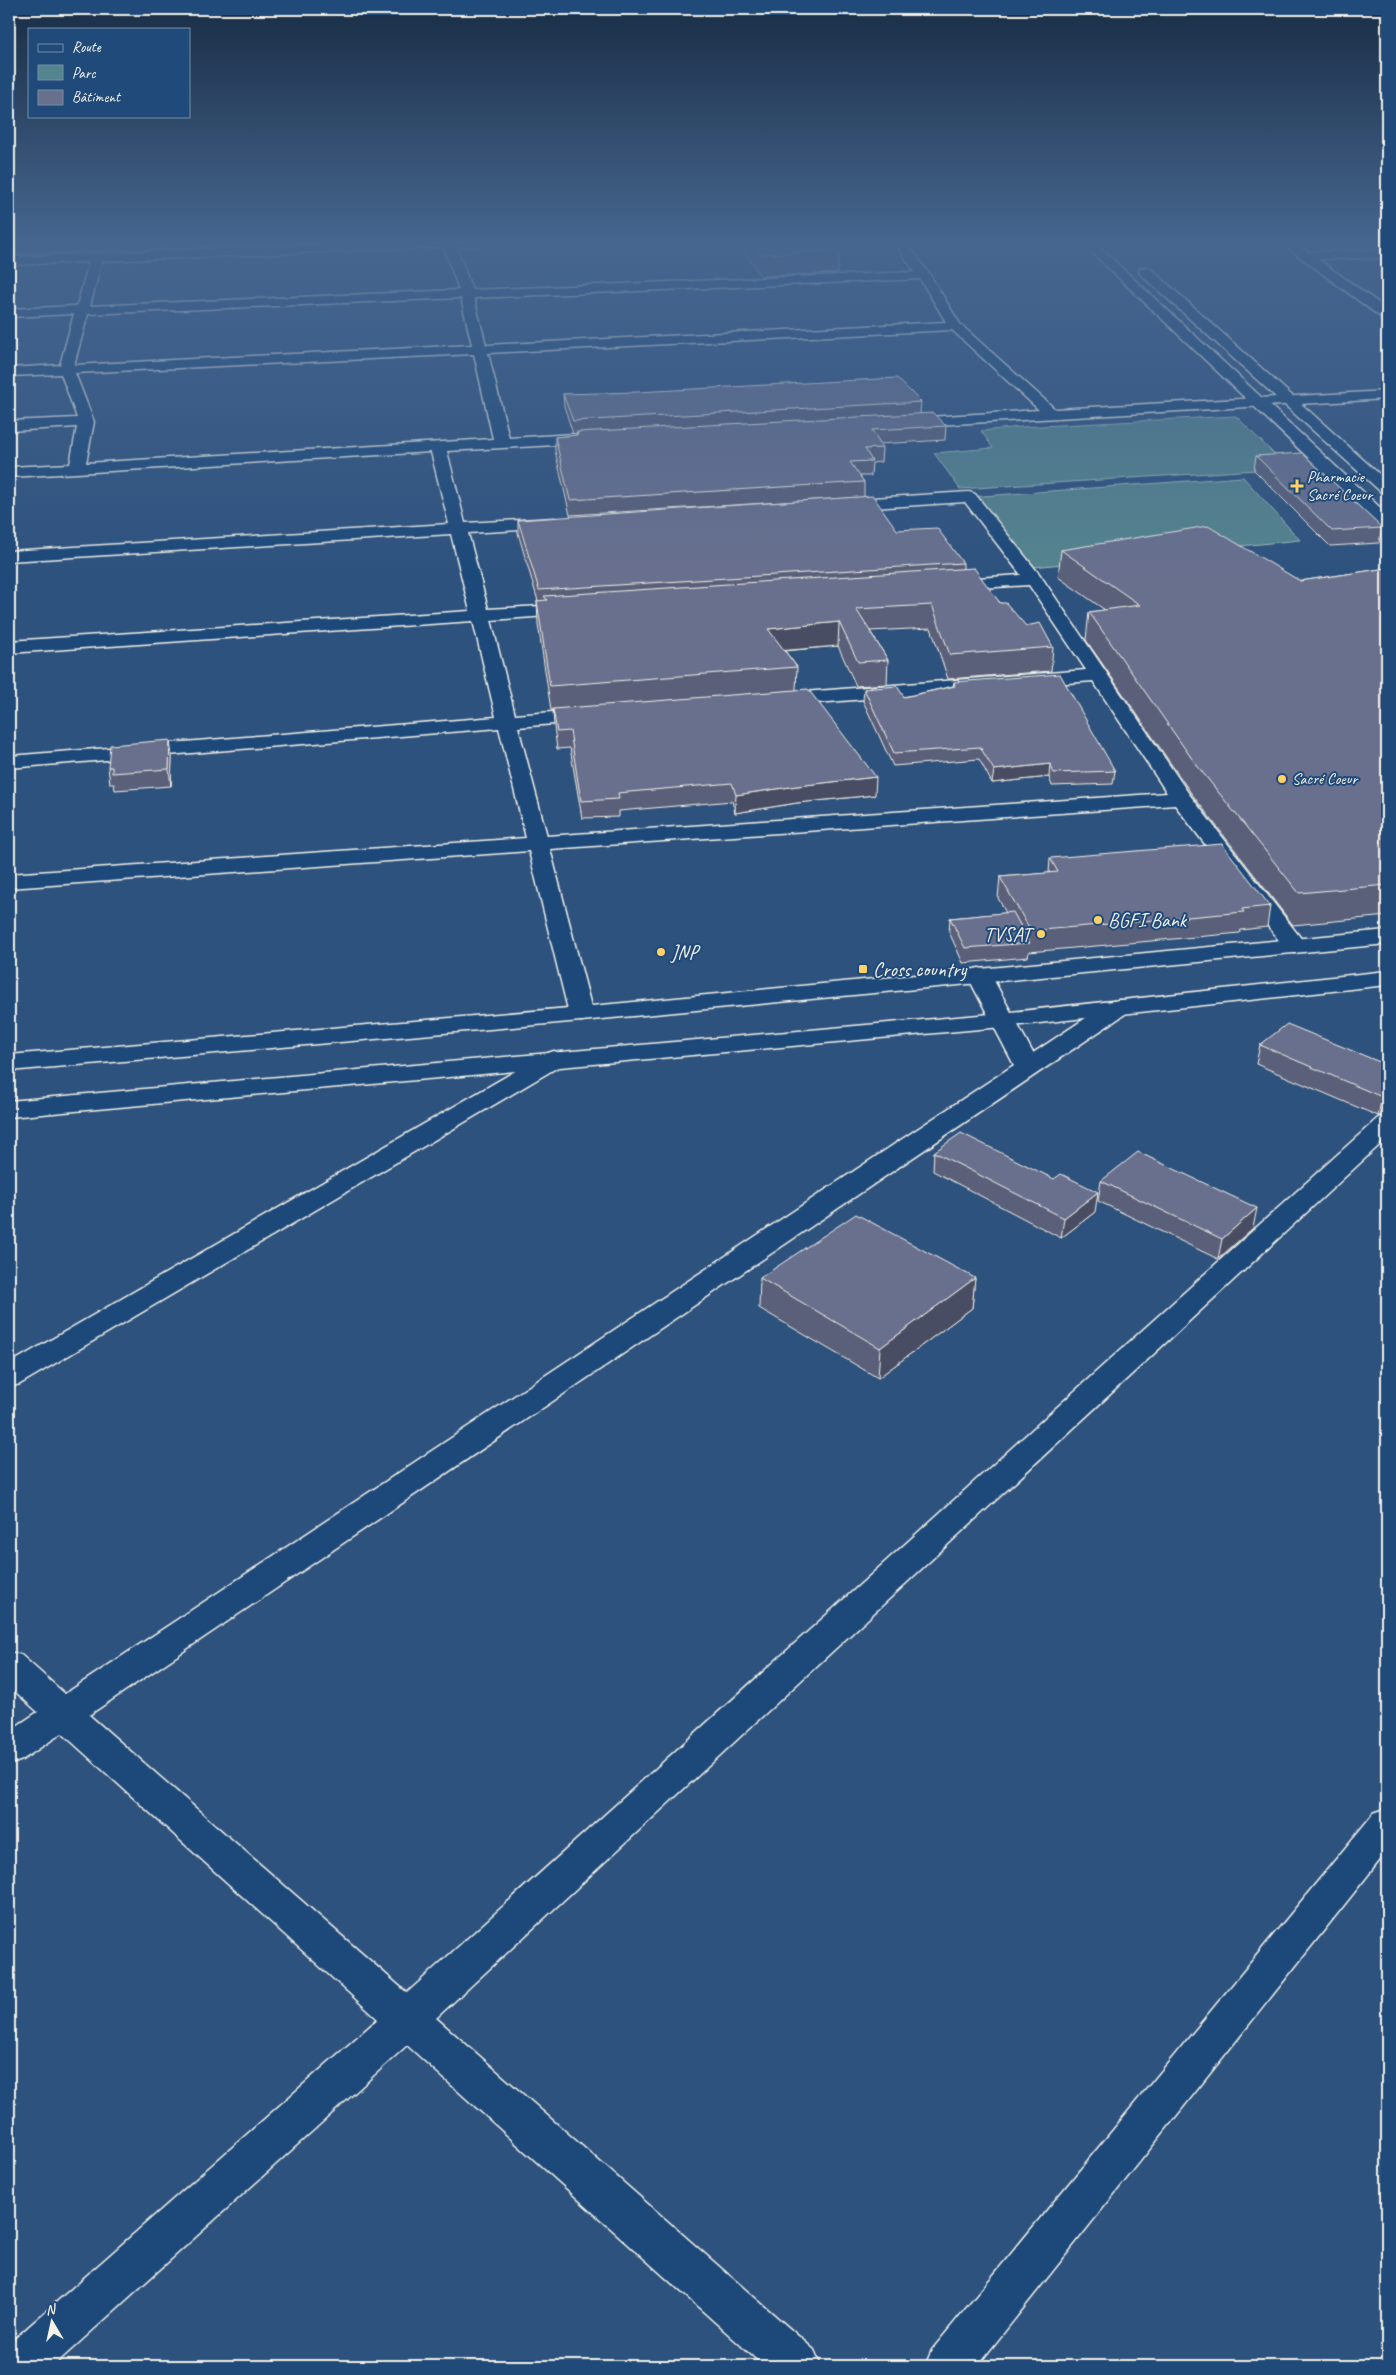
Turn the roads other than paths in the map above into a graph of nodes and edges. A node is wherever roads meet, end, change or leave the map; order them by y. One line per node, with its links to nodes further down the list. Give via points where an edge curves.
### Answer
1 (70, 353): 7 (street)
2 (418, 353): 7 (street)
3 (481, 353): 17 (street)
4 (985, 353): 12 (street)
5 (1206, 353): 11 (street)
6 (1237, 353): 10 (street)
7 (66, 369): 8 (street); 13 (street)
8 (9, 372)
9 (1387, 395): 10 (street)
10 (1290, 400): 11 (street); 21 (street)
11 (1259, 402): 12 (street); 24 (street)
12 (1052, 414): 14 (street)
13 (86, 422): 15 (street); 19 (street)
14 (885, 422)
15 (9, 426)
16 (610, 437): 17 (street)
17 (502, 443): 18 (street)
18 (438, 448): 19 (street); 25 (street)
19 (77, 468): 20 (street)
20 (9, 472)
21 (1387, 489)
22 (822, 506): 27 (street, via 969,497)
23 (566, 522): 25 (street)
24 (1387, 523)
25 (458, 529): 26 (street); 30 (street)
26 (9, 556)
27 (1034, 580): 28 (street); 32 (street)
28 (935, 586)
29 (589, 608): 30 (street)
30 (480, 616): 31 (street); 35 (street)
31 (9, 647)
32 (1096, 675): 33 (street); 37 (street)
33 (762, 701)
34 (605, 714): 35 (street)
35 (507, 721): 36 (street); 38 (street)
36 (9, 762)
37 (1181, 798): 38 (street); 41 (street)
38 (538, 842): 39 (street); 45 (street)
39 (9, 881)
40 (1387, 937): 41 (street)
41 (1295, 946): 42 (street)
42 (979, 975): 45 (street); 46 (street)
43 (1387, 978): 44 (street)
44 (1118, 1007): 46 (street); 49 (street)
45 (581, 1014): 48 (street)
46 (1002, 1020): 47 (street); 49 (street)
47 (554, 1059): 50 (street); 52 (street)
48 (9, 1062)
49 (1028, 1067): 54 (street)
50 (9, 1109)
51 (1387, 1124): 57 (street)
52 (9, 1377)
53 (9, 1665): 54 (street)
54 (64, 1714): 55 (street); 57 (street)
55 (9, 1750)
56 (1387, 1824): 60 (street)
57 (407, 2019): 58 (street); 59 (street)
58 (19, 2366)
59 (798, 2366)
60 (948, 2366)

